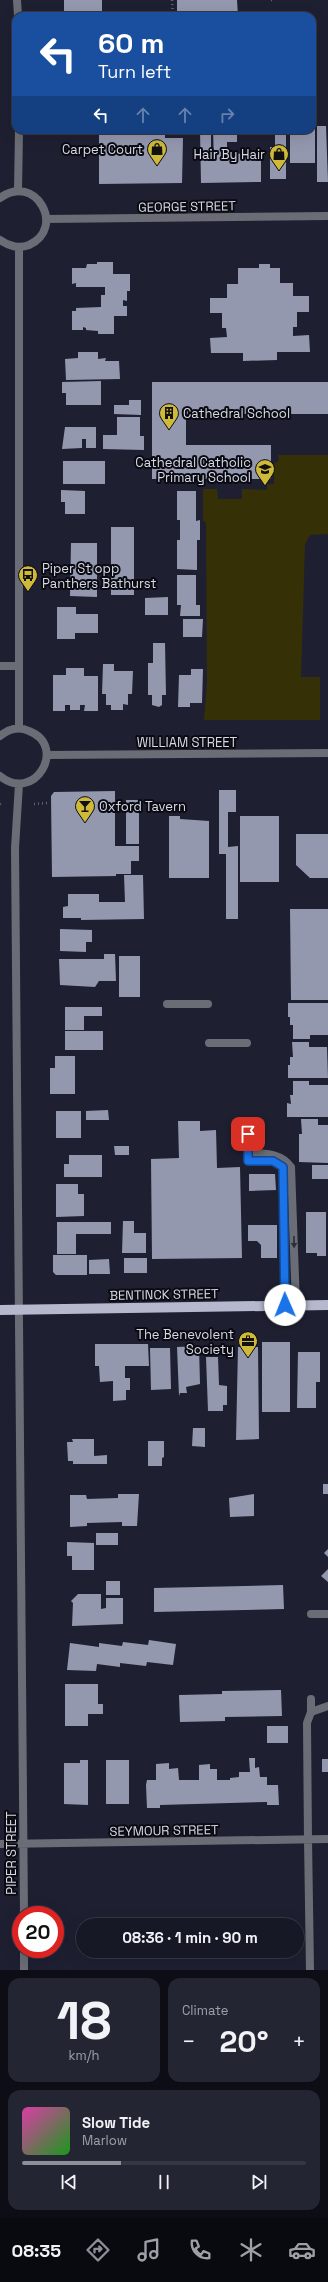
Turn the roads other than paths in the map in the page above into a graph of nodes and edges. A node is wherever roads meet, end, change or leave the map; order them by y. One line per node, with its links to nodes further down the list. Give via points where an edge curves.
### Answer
1 (17, 0): 2 (street)
2 (18, 12)
3 (19, 134): 4 (street)
4 (18, 191): 5 (street); 7 (street, via 26,192 38,199)
5 (0, 198)
6 (328, 216): 7 (street, GEORGE STREET)
7 (46, 219): 9 (street, via 38,238 26,246)
8 (0, 240): 9 (street)
9 (19, 247): 11 (street)
10 (0, 666): 11 (street)
11 (17, 666): 12 (street)
12 (19, 728): 13 (street); 15 (street, via 38,736 46,748)
13 (0, 736)
14 (328, 753): 15 (street, WILLIAM STREET)
15 (47, 755): 17 (street, via 44,768 35,778)
16 (0, 776): 17 (street, via 9,782)
17 (19, 784): 28 (street, PIPER STREET, via 15,855)
18 (167, 1004): 19 (street)
19 (208, 1004)
20 (209, 1043): 21 (street)
21 (247, 1044)
22 (248, 1134): 23 (street)
23 (248, 1153): 24 (street, via 248,1161 273,1161 283,1167); 26 (street, one-way to 26, via 281,1157 290,1167)
24 (285, 1305): 26 (main road, BENTINCK STREET); 28 (main road, BENTINCK STREET)
25 (328, 1305): 26 (main road, BENTINCK STREET)
26 (296, 1306)
27 (0, 1310): 28 (main road, BENTINCK STREET)
28 (19, 1310): 37 (street, PIPER STREET)
29 (311, 1614): 30 (street)
30 (328, 1614)
31 (310, 1699): 33 (street)
32 (328, 1706): 33 (street)
33 (311, 1712): 35 (street, via 307,1723)
34 (328, 1839): 35 (street, SEYMOUR STREET)
35 (308, 1840): 37 (street, SEYMOUR STREET); 41 (street)
36 (0, 1844): 37 (street, SEYMOUR STREET)
37 (23, 1844): 38 (street, PIPER STREET)
38 (24, 1906)
39 (24, 1958): 40 (street)
40 (24, 1970)
41 (310, 1970)

